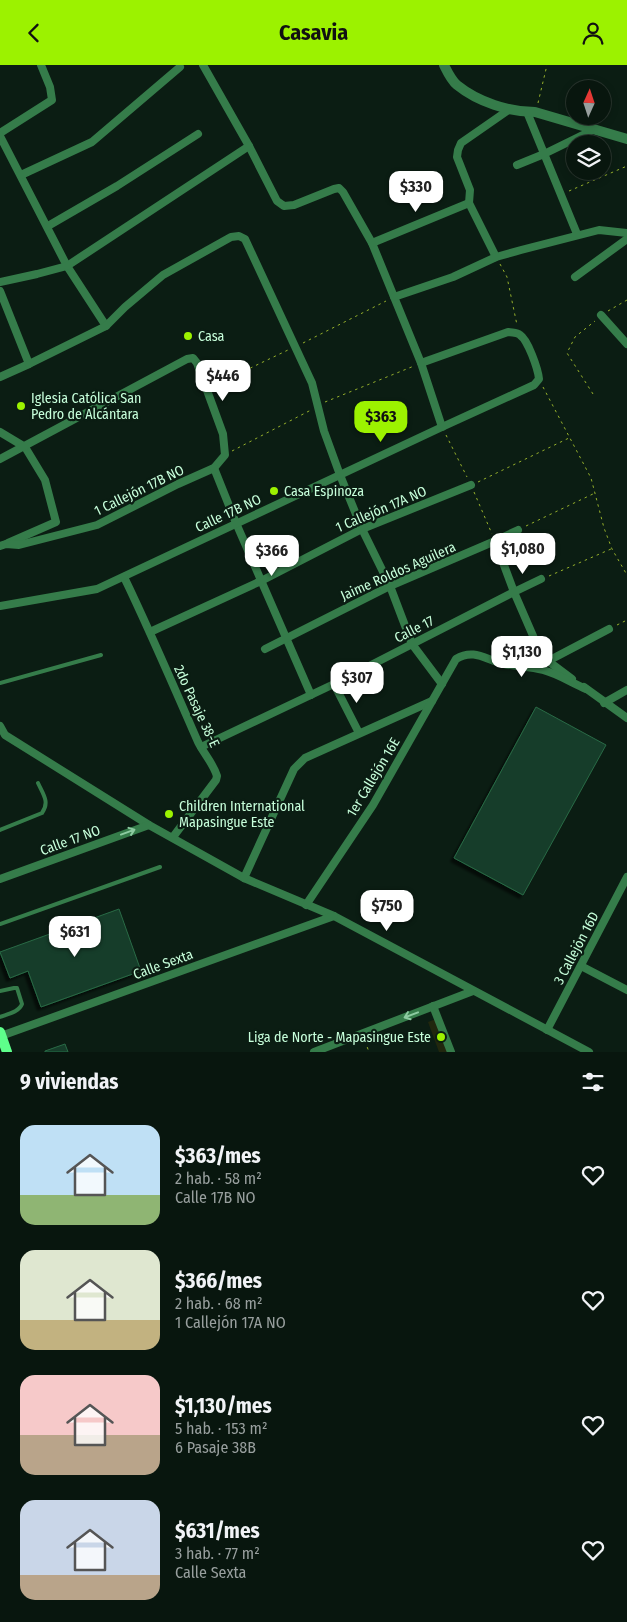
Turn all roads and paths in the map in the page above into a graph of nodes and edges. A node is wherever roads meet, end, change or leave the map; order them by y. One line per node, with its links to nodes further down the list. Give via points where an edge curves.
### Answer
1 (41, 65): 10 (street, via 52,100)
2 (203, 65): 12 (street)
3 (444, 65): 6 (street, via 456,84 485,102)
4 (547, 65): 7 (path)
5 (180, 67): 16 (street, via 92,142)
6 (510, 109): 7 (street); 18 (street, via 461,143 457,157 470,190)
7 (531, 112): 8 (street); 13 (street)
8 (595, 129): 11 (street); 13 (street)
9 (198, 134): 19 (street)
10 (0, 135): 16 (street)
11 (627, 139)
12 (249, 146): 23 (street, via 277,201 284,206 294,205 339,188); 25 (street)
13 (544, 154): 14 (street); 17 (street)
14 (517, 165)
15 (627, 166): 17 (path)
16 (20, 175): 19 (street)
17 (561, 195): 21 (street)
18 (469, 203): 23 (street); 24 (street)
19 (48, 227): 25 (street)
20 (627, 233): 21 (street, via 599,230)
21 (577, 235): 24 (street)
22 (627, 239): 26 (street)
23 (372, 243): 29 (street)
24 (496, 257): 29 (street, via 454,277); 33 (path, via 507,277)
25 (67, 266): 27 (street); 32 (street)
26 (575, 277)
27 (0, 282)
28 (0, 291): 36 (street)
29 (394, 297): 35 (street)
30 (627, 300): 31 (path)
31 (601, 315): 34 (street); 39 (path, via 575,337 567,353)
32 (106, 326): 36 (street); 46 (street, via 163,275 231,237 246,239 312,383)
33 (518, 333): 35 (street, via 508,332); 38 (street, via 525,339)
34 (627, 344)
35 (421, 363): 40 (street)
36 (29, 364): 37 (street)
37 (0, 377)
38 (539, 379): 40 (street, Calle 17B NO, via 534,385); 42 (path)
39 (593, 394)
40 (442, 427): 46 (street, Calle 17B NO)
41 (0, 432): 43 (street)
42 (569, 438): 47 (path); 48 (path)
43 (25, 447): 44 (street); 45 (street, 1 Callejón 17B NO, via 194,358 223,434 225,455); 53 (street, via 45,480 56,522)
44 (0, 459)
45 (214, 467): 49 (street); 53 (street, 1 Callejón 17B NO, via 97,525 19,545)
46 (340, 475): 49 (street, Calle 17B NO); 50 (street)
47 (471, 485): 50 (street, 1 Callejón 17A NO)
48 (596, 493): 51 (path); 54 (path)
49 (236, 523): 56 (street, Calle 17B NO); 58 (street)
50 (362, 529): 58 (street, 1 Callejón 17A NO); 59 (street)
51 (518, 530): 52 (street, Jaime Roldos Aguilera)
52 (495, 541): 59 (street, Jaime Roldos Aguilera); 60 (street)
53 (3, 545)
54 (612, 549): 55 (path); 57 (path)
55 (627, 575)
56 (124, 577): 61 (street, Calle 17B NO, via 97,589); 64 (street, 2do Pasaje 38-E)
57 (541, 579): 60 (street, Calle 17)
58 (261, 581): 64 (street, 1 Callejón 17A NO); 65 (street)
59 (390, 586): 65 (street, Jaime Roldos Aguilera); 66 (street)
60 (514, 592): 66 (street, Calle 17); 69 (street, via 537,645)
61 (0, 606)
62 (627, 620): 63 (path)
63 (610, 629): 69 (street)
64 (150, 632): 81 (street, 2do Pasaje 38-E)
65 (285, 637): 67 (street, Jaime Roldos Aguilera); 75 (street)
66 (412, 644): 71 (street, Calle 17); 72 (street)
67 (265, 649)
68 (101, 655): 70 (lane)
69 (548, 661): 73 (street)
70 (0, 683)
71 (334, 684): 75 (street, Calle 17); 80 (street)
72 (442, 684): 73 (street, 1er Callejón 16E, via 456,659 470,654 506,665 545,671); 76 (street, 1er Callejón 16E)
73 (586, 689): 77 (street)
74 (627, 691): 77 (street)
75 (311, 695): 81 (street, Calle 17)
76 (432, 701): 80 (street); 90 (street, 1er Callejón 16E, via 372,805)
77 (604, 703): 78 (street)
78 (627, 718)
79 (0, 726): 83 (street, via 5,735)
80 (359, 733): 87 (street, via 305,758 294,769)
81 (200, 747): 85 (street, 2do Pasaje 38-E, via 218,776)
82 (38, 783): 84 (lane, via 47,803 42,813)
83 (149, 825): 85 (street); 89 (street, Calle 17 NO, one-way to 83)
84 (0, 830)
85 (173, 837): 87 (street)
86 (160, 867): 92 (lane)
87 (244, 877): 90 (street)
88 (627, 877): 93 (street, 3 Callejón 16D)
89 (0, 879)
90 (306, 905): 91 (street)
91 (334, 916): 96 (street); 101 (street, Calle Sexta)
92 (0, 924)
93 (581, 966): 94 (street); 99 (street, 3 Callejón 16D)
94 (627, 989)
95 (0, 991): 98 (lane, via 17,988 22,1004 17,1011)
96 (473, 991): 97 (street); 99 (street)
97 (433, 1006): 100 (street, one-way to 100); 105 (street)
98 (0, 1017)
99 (547, 1030): 106 (street)
100 (362, 1033): 103 (street); 104 (path)
101 (1, 1034): 102 (main road)
102 (7, 1052)
103 (314, 1052)
104 (369, 1052)
105 (451, 1052)
106 (589, 1052)

